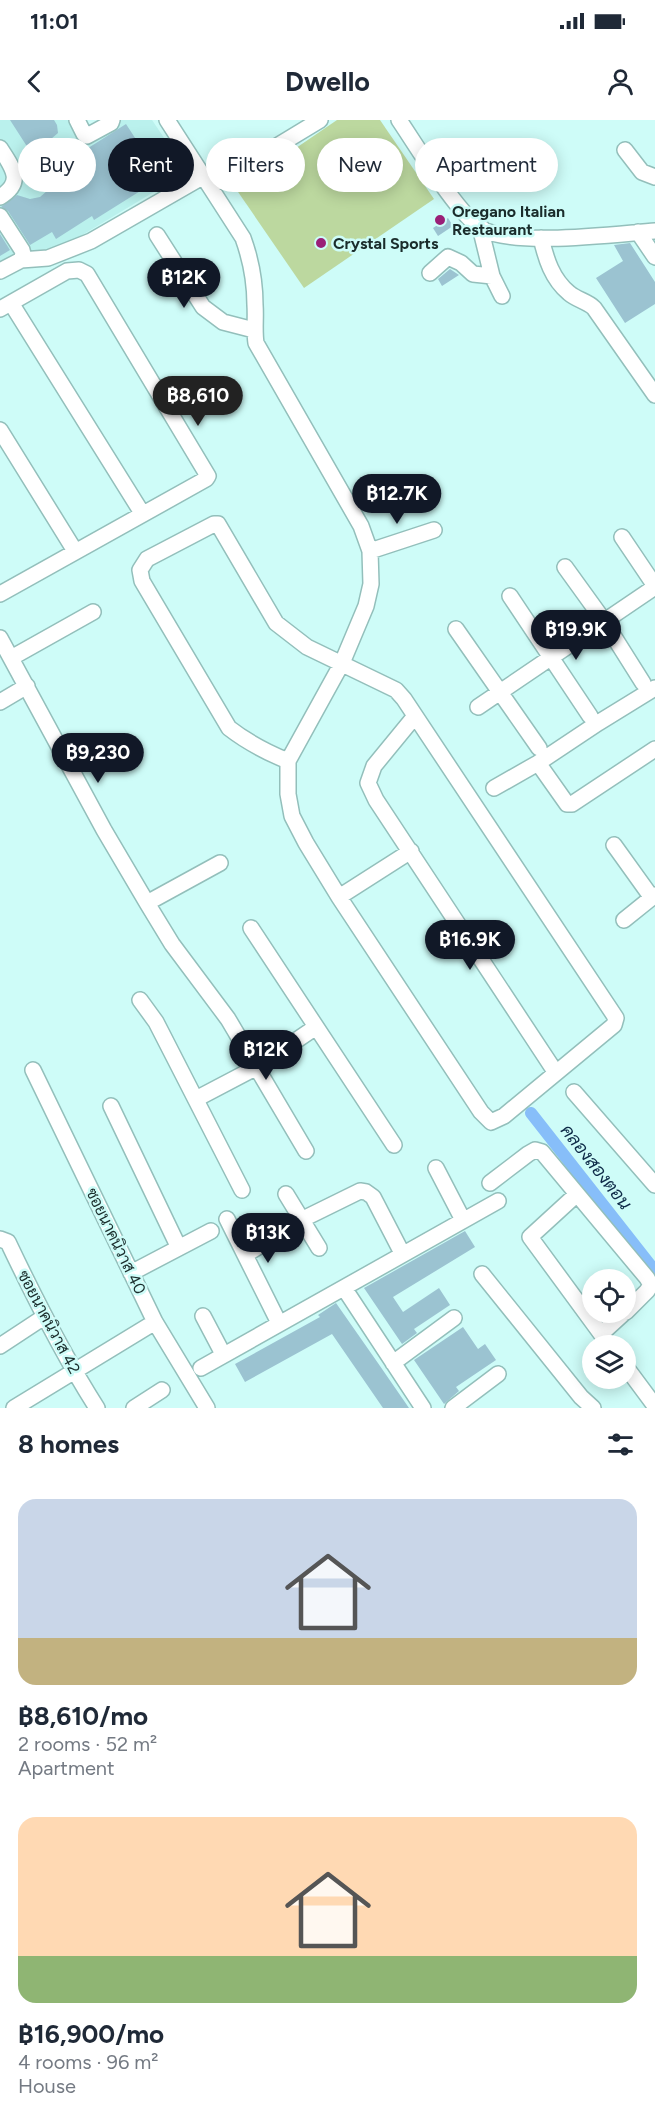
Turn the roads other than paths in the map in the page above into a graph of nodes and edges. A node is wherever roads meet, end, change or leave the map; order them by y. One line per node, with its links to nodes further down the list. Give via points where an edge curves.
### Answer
1 (77, 120): 2 (street, via 87,136)
2 (112, 120)
3 (167, 120): 10 (street)
4 (320, 120): 6 (street)
5 (399, 120): 15 (street, via 460,207)
6 (287, 138)
7 (0, 148): 13 (street, via 15,180)
8 (625, 150): 9 (street, via 642,172)
9 (655, 177)
10 (206, 178)
11 (206, 182): 21 (street, via 91,242 48,258)
12 (215, 192): 27 (street, via 243,238 251,260)
13 (0, 197)
14 (0, 216): 21 (street, via 22,249)
15 (483, 229): 19 (street, via 504,237); 24 (street)
16 (655, 231): 17 (street)
17 (638, 232): 19 (street); 20 (street)
18 (157, 235): 27 (street, via 203,307 223,322)
19 (541, 238): 28 (street, via 556,280 594,308)
20 (655, 257)
21 (21, 260): 22 (street)
22 (0, 271)
23 (430, 273): 24 (street, via 448,256 473,274)
24 (492, 276): 25 (street)
25 (502, 296)
26 (6, 306): 30 (street); 30 (street, via 67,271 87,274 208,476)
27 (254, 330): 34 (street, via 256,344 361,526)
28 (655, 395)
29 (0, 430): 33 (street)
30 (142, 513): 33 (street)
31 (434, 530): 34 (street)
32 (621, 537): 36 (street)
33 (75, 551): 37 (street)
34 (370, 551): 45 (street, via 371,584 366,606)
35 (565, 567): 40 (street)
36 (655, 586): 40 (street)
37 (2, 587)
38 (510, 596): 43 (street)
39 (93, 612): 44 (street)
40 (604, 621): 43 (street); 47 (street)
41 (456, 629): 48 (street)
42 (0, 638): 44 (street)
43 (552, 657): 48 (street); 52 (street)
44 (11, 658): 46 (street)
45 (342, 663): 51 (street, via 396,690); 55 (street); 55 (street, via 307,647 276,623 217,524 147,559 140,570 142,581 229,728)
46 (27, 686): 49 (street); 62 (street)
47 (649, 686): 54 (street, via 598,723)
48 (500, 692): 50 (street); 54 (street)
49 (0, 702)
50 (478, 706)
51 (415, 716): 58 (street, via 374,766 369,783); 69 (street, via 616,1018 614,1025)
52 (590, 716)
53 (655, 749): 54 (street, via 572,804 567,804)
54 (538, 756): 56 (street)
55 (288, 761): 61 (street, via 292,816)
56 (494, 788)
57 (614, 845): 60 (street)
58 (411, 851): 61 (street); 69 (street)
59 (220, 863): 62 (street)
60 (653, 896): 63 (street)
61 (339, 897): 69 (street, via 491,1122 504,1116)
62 (147, 903): 67 (street)
63 (624, 920)
64 (251, 928): 66 (street)
65 (140, 999): 71 (street)
66 (316, 1027): 67 (street); 73 (street)
67 (257, 1067): 71 (street); 74 (street)
68 (33, 1071): 91 (street, ซอยนาคนิวาส 40)
69 (556, 1073)
70 (574, 1092): 77 (street)
71 (196, 1099): 78 (street)
72 (111, 1106): 87 (street)
73 (394, 1145)
74 (306, 1151)
75 (436, 1168): 84 (street)
76 (490, 1184): 80 (street, via 535,1150 542,1152)
77 (655, 1185)
78 (242, 1190)
79 (286, 1194): 83 (street)
80 (578, 1194): 94 (street, via 651,1285); 100 (street, via 530,1237)
81 (498, 1200): 84 (street)
82 (227, 1219): 90 (street)
83 (301, 1220): 88 (street); 89 (street, via 352,1193 366,1192); 90 (street)
84 (463, 1220): 89 (street)
85 (211, 1231): 87 (street)
86 (0, 1239): 96 (street, ซอยนาคนิวาส 42, via 8,1242)
87 (179, 1248): 91 (street)
88 (319, 1248)
89 (402, 1253): 93 (street)
90 (245, 1255): 99 (street)
91 (131, 1273): 98 (street, ซอยนาคนิวาส 40)
92 (482, 1274): 116 (street)
93 (344, 1288): 99 (street); 103 (street)
94 (636, 1302)
95 (203, 1316): 102 (street)
96 (44, 1317): 101 (street); 105 (street, ซอยนาคนิวาส 42)
97 (454, 1318): 103 (street)
98 (155, 1322): 105 (street); 113 (street, ซอยนาคนิวาส 40)
99 (279, 1323): 102 (street)
100 (602, 1335)
101 (0, 1346)
102 (223, 1354): 104 (street)
103 (393, 1363): 114 (street)
104 (201, 1368)
105 (74, 1371): 110 (street); 111 (street, ซอยนาคนิวาส 42)
106 (498, 1374): 115 (street)
107 (636, 1380): 109 (street)
108 (162, 1390): 112 (street)
109 (655, 1406)
110 (14, 1408)
111 (98, 1408)
112 (134, 1408)
113 (207, 1408)
114 (423, 1408)
115 (453, 1408)
116 (592, 1408)

